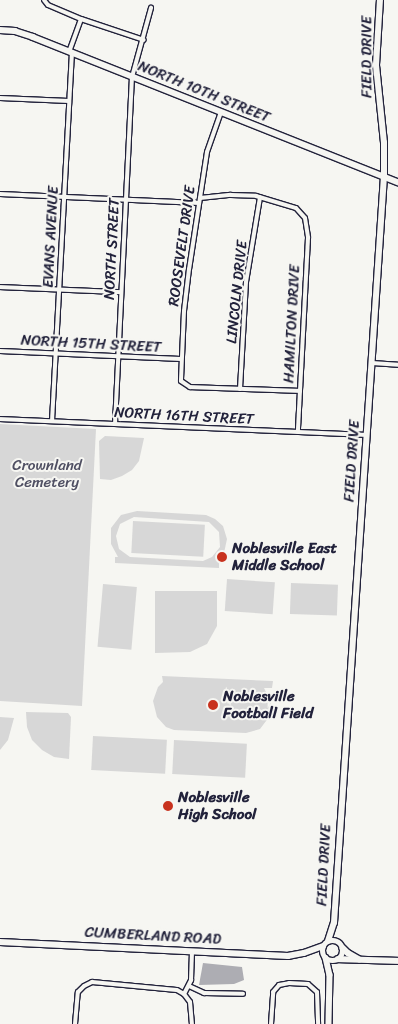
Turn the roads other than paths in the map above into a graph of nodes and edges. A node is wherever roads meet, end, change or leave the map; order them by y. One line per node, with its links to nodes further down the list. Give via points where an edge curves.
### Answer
1 (44, 0): 4 (street, via 48,5)
2 (380, 0): 12 (street, FIELD DRIVE, via 376,65)
3 (151, 8): 6 (street, NORTH STREET)
4 (82, 19): 6 (street); 7 (street, EVANS AVENUE)
5 (0, 30): 7 (street, NORTH 10TH STREET, via 22,33)
6 (144, 40): 8 (street, NORTH STREET)
7 (71, 53): 8 (street, NORTH 10TH STREET); 10 (street, EVANS AVENUE)
8 (132, 76): 11 (street, NORTH 10TH STREET); 17 (street, NORTH STREET)
9 (0, 98): 10 (street)
10 (70, 101): 15 (street, EVANS AVENUE)
11 (221, 112): 12 (street, NORTH 10TH STREET); 18 (street, ROOSEVELT DRIVE, via 207,152)
12 (384, 176): 13 (street, NORTH 10TH STREET); 26 (street, FIELD DRIVE)
13 (398, 182)
14 (0, 194): 15 (street)
15 (64, 197): 17 (street); 20 (street, EVANS AVENUE)
16 (260, 197): 18 (street, via 239,194); 28 (street, LINCOLN DRIVE, via 246,282); 29 (street, HAMILTON DRIVE, via 296,208 305,218 308,238)
17 (126, 200): 18 (street); 21 (street, NORTH STREET)
18 (200, 201): 25 (street, ROOSEVELT DRIVE, via 184,311)
19 (0, 287): 20 (street)
20 (59, 290): 21 (street); 23 (street, EVANS AVENUE)
21 (121, 292): 24 (street, NORTH STREET)
22 (0, 351): 23 (street, NORTH 15TH STREET)
23 (56, 354): 24 (street, NORTH 15TH STREET); 31 (street, EVANS AVENUE)
24 (118, 356): 25 (street, NORTH 15TH STREET); 32 (street, NORTH STREET)
25 (181, 359): 28 (street, ROOSEVELT DRIVE, via 184,385)
26 (372, 363): 27 (street); 34 (street, FIELD DRIVE)
27 (398, 365)
28 (240, 390): 29 (street)
29 (300, 392): 33 (street, HAMILTON DRIVE)
30 (0, 419): 31 (street, NORTH 16TH STREET)
31 (52, 421): 32 (street, NORTH 16TH STREET)
32 (114, 424): 33 (street, NORTH 16TH STREET)
33 (298, 432): 34 (street, NORTH 16TH STREET)
34 (366, 435): 35 (street, FIELD DRIVE)
35 (334, 923): 36 (street); 38 (street)
36 (328, 941): 38 (street); 39 (street)
37 (0, 942): 41 (street, CUMBERLAND ROAD)
38 (338, 942): 40 (street)
39 (323, 946): 42 (street, CUMBERLAND ROAD); 43 (street)
40 (343, 948): 44 (street); 45 (street)
41 (192, 951): 42 (street, CUMBERLAND ROAD, via 288,956); 48 (street)
42 (304, 953): 43 (street, CUMBERLAND ROAD)
43 (325, 957): 45 (street); 47 (street)
44 (359, 959): 45 (street); 46 (street)
45 (336, 960): 47 (street)
46 (398, 961)
47 (330, 975): 55 (street)
48 (189, 986): 49 (street); 50 (street, via 204,993)
49 (184, 994): 51 (street, via 173,989 87,984 76,997); 52 (street, via 191,1006)
50 (243, 994)
51 (75, 1024)
52 (192, 1024)
53 (270, 1024): 54 (street, via 273,992 279,985 289,983 308,984 317,992)
54 (318, 1024)
55 (329, 1024)

